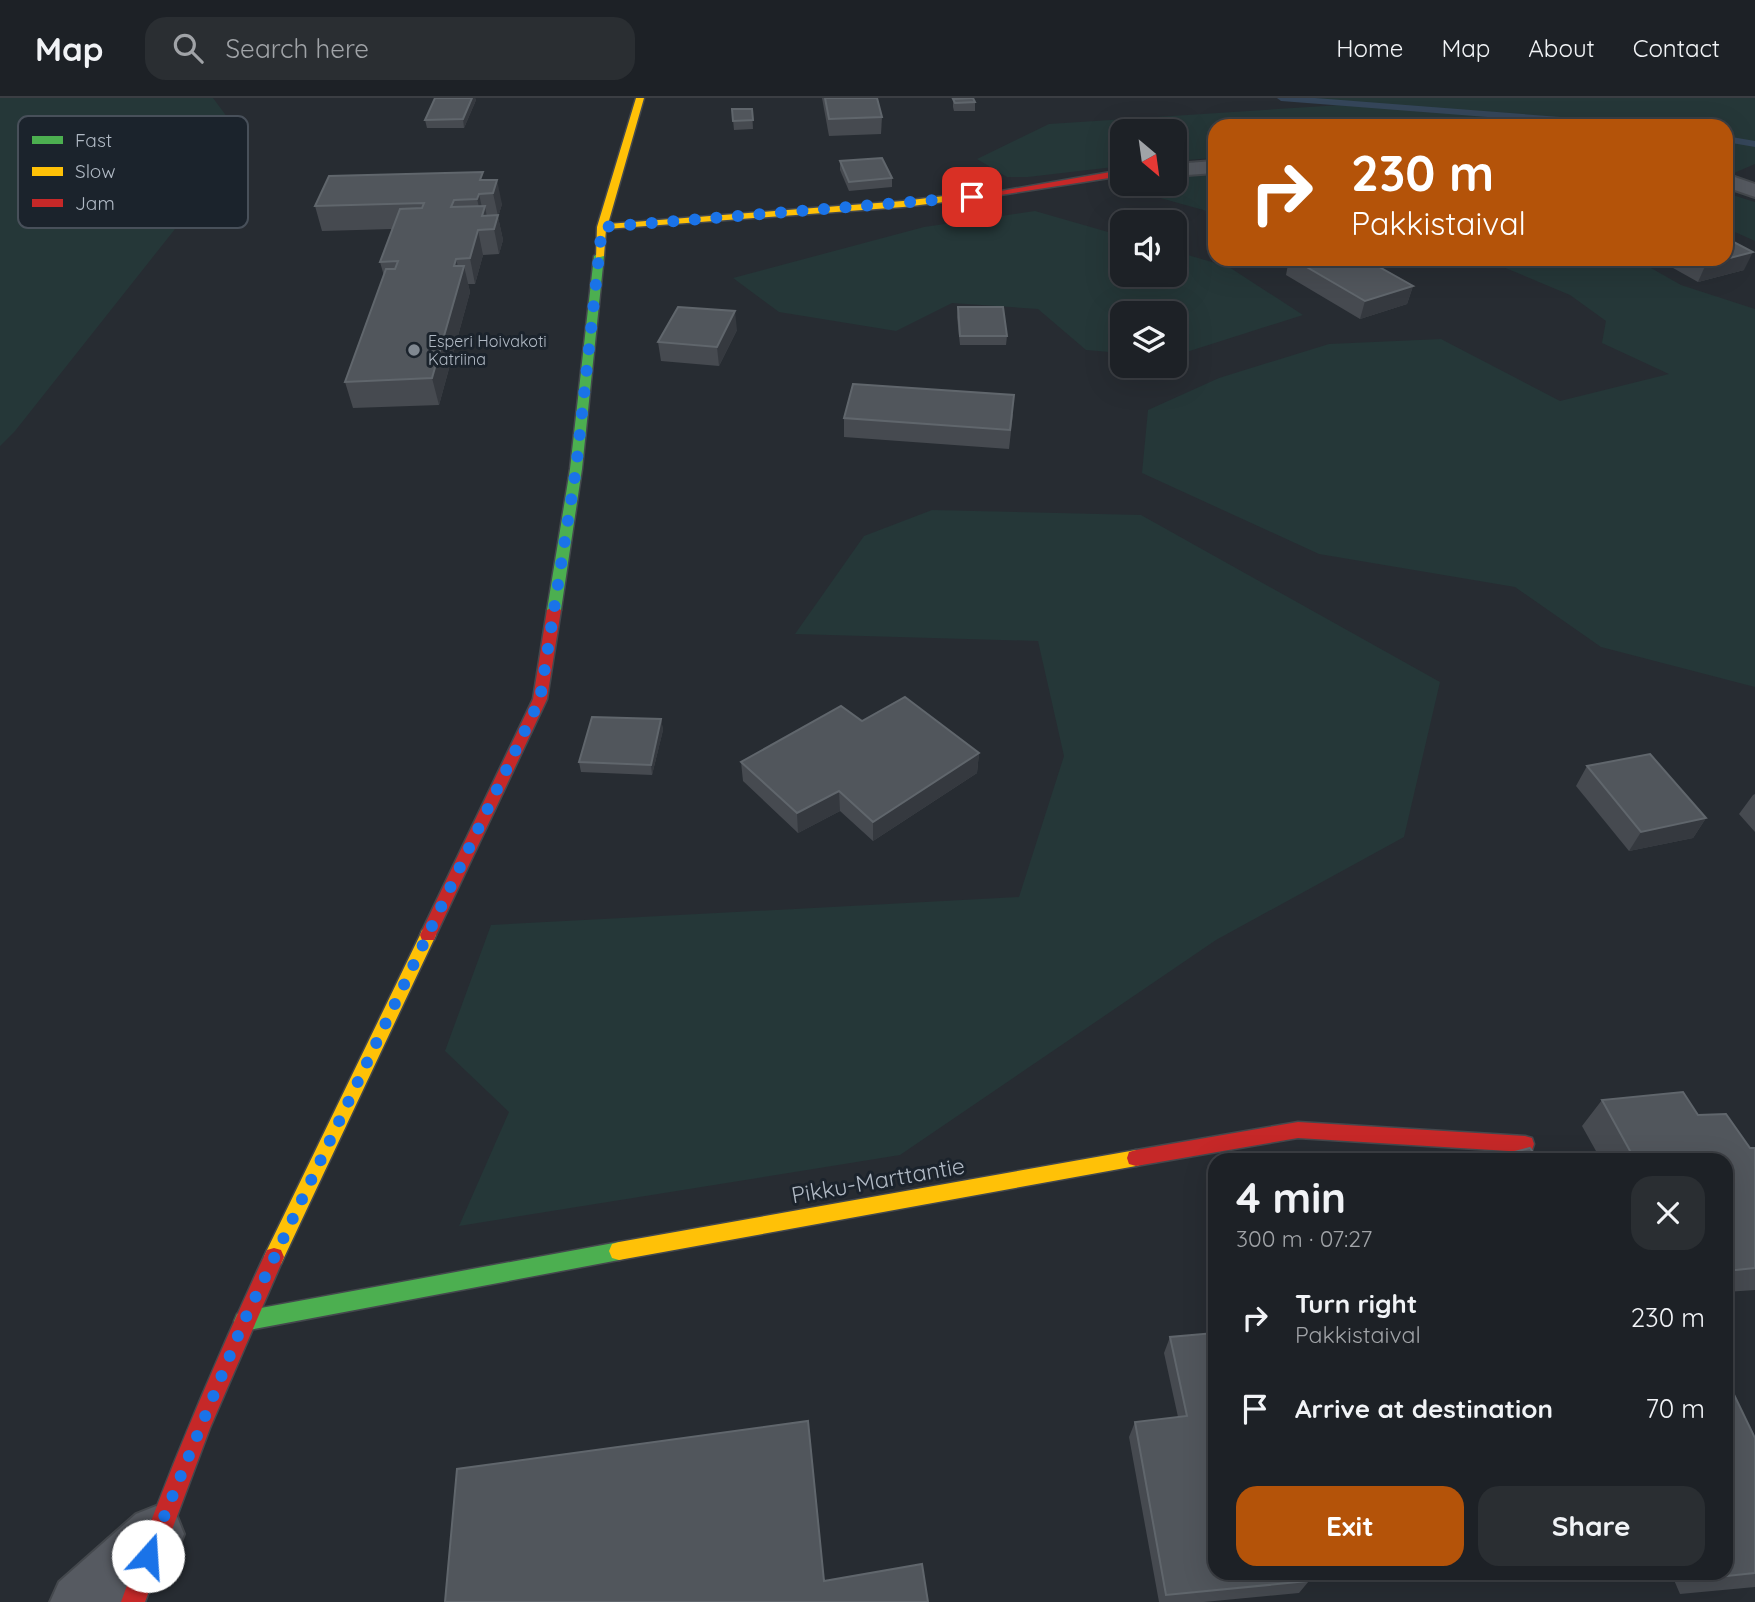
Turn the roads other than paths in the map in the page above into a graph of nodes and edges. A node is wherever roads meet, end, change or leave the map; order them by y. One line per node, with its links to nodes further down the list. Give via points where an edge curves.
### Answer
1 (640, 98): 7 (street)
2 (1208, 167): 3 (street)
3 (1187, 169)
4 (1110, 175): 7 (street, via 917,203)
5 (1733, 183): 6 (street)
6 (1755, 191)
7 (602, 227): 9 (street, via 576,469 540,699)
8 (1525, 1144): 9 (street, Pikku-Marttantie, via 1298,1130)
9 (244, 1321): 10 (street)
10 (156, 1534): 11 (street); 12 (street)
11 (79, 1602)
12 (133, 1602)

